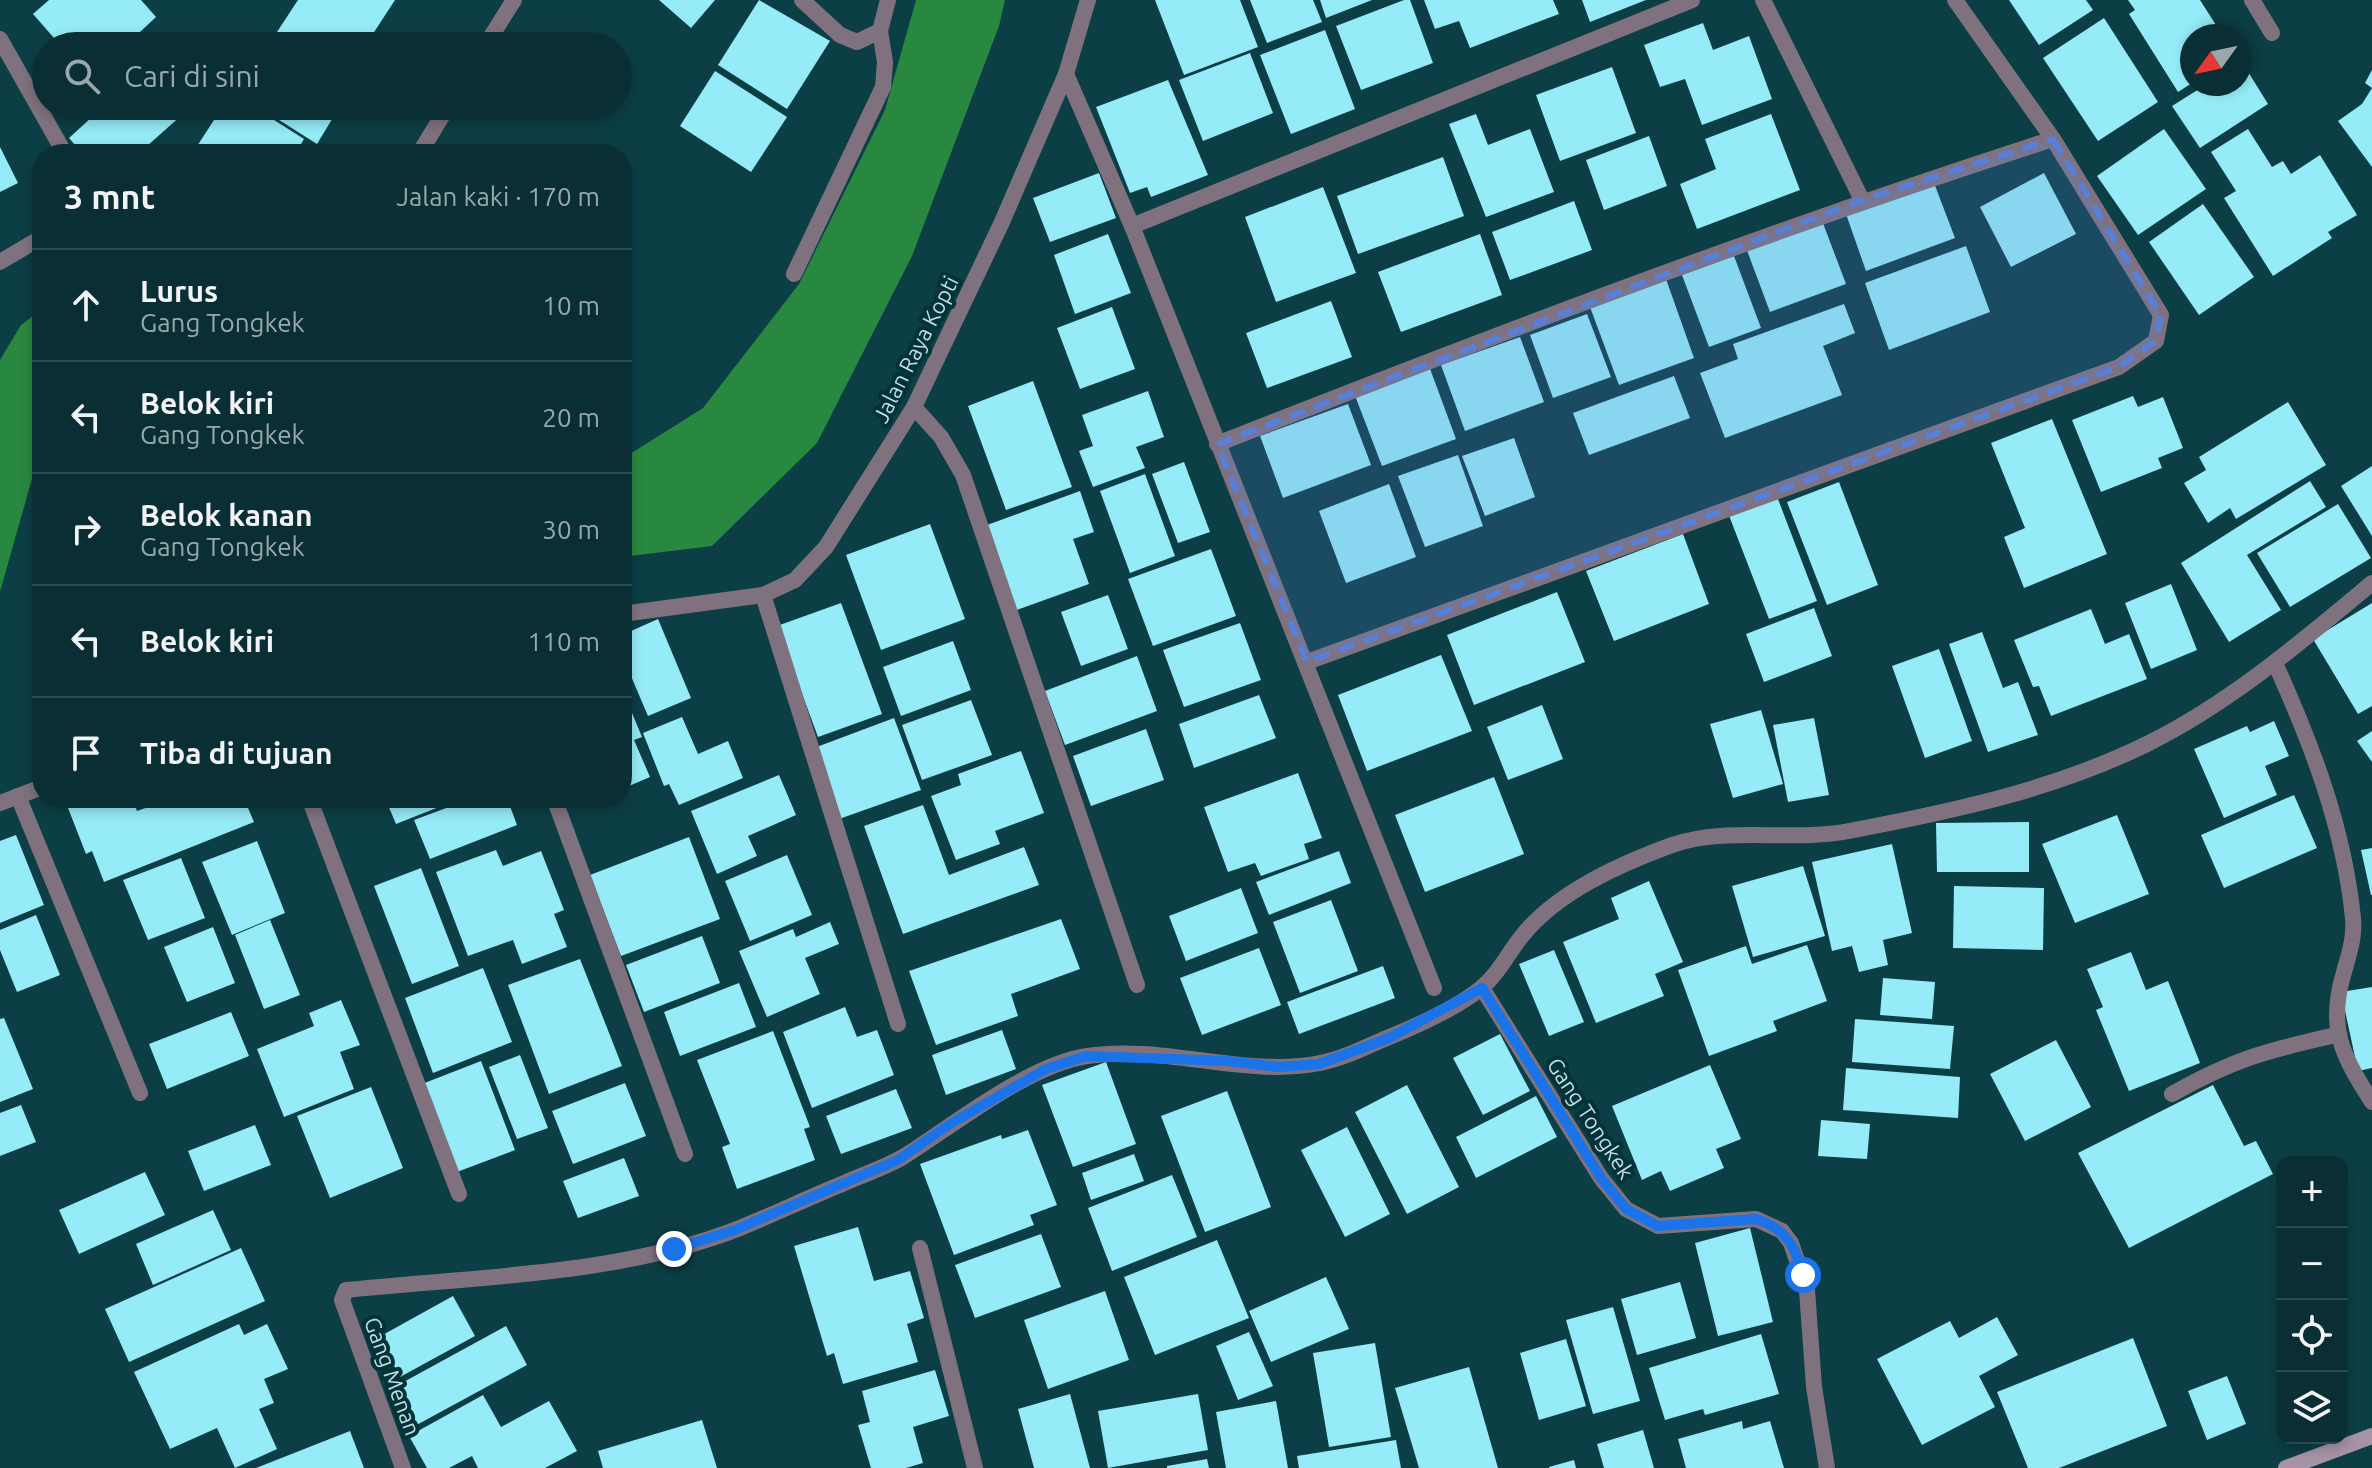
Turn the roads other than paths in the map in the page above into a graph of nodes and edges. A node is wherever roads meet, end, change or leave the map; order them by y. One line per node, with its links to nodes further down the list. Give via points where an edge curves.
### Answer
1 (514, 0): 10 (street)
2 (802, 0): 9 (street, via 848,39 863,41)
3 (888, 0): 9 (street)
4 (1088, 0): 13 (street, Jalan Raya Kopti)
5 (1692, 0): 21 (street)
6 (1763, 0): 20 (street)
7 (1955, 0): 17 (street)
8 (2252, 0): 11 (street)
9 (880, 31): 24 (street, via 883,87)
10 (494, 32)
11 (2272, 33)
12 (0, 39): 14 (street)
13 (1066, 74): 21 (street); 25 (street, Jalan Raya Kopti)
14 (32, 96)
15 (46, 120): 18 (street)
16 (440, 120): 19 (street)
17 (2053, 139): 20 (street); 30 (street, via 2161,315 2156,341 2119,367)
18 (59, 144)
19 (425, 144)
20 (1862, 200): 26 (street)
21 (1132, 226): 26 (street)
22 (32, 243): 23 (street)
23 (0, 262)
24 (794, 274)
25 (914, 407): 28 (street, Jalan Raya Kopti, via 826,547 795,580); 37 (street, via 941,437 963,475)
26 (1217, 444): 30 (street)
27 (2372, 583): 31 (street)
28 (763, 595): 29 (street, Jalan Raya Kopti); 40 (street)
29 (632, 613)
30 (1307, 662): 38 (street)
31 (2275, 663): 39 (street, via 2202,714 2145,745 2032,788 1828,835 1677,843 1581,887 1548,911); 41 (street, via 2309,738 2335,820 2353,921)
32 (32, 791): 33 (street)
33 (18, 796): 34 (street); 42 (street)
34 (0, 803)
35 (313, 808): 46 (street)
36 (558, 808): 45 (street)
37 (1137, 985)
38 (1434, 988)
39 (1482, 988): 49 (street, Gang Menan, via 1389,1038 1319,1064 1279,1067 1086,1056 1046,1069 898,1160 735,1230 625,1259 346,1290 342,1300); 51 (street, Gang Tongkek, via 1601,1178 1626,1209 1658,1226 1756,1219 1782,1231 1791,1243 1807,1290)
40 (898, 1024)
41 (2336, 1035): 43 (street, via 2261,1051); 44 (street)
42 (140, 1093)
43 (2172, 1094)
44 (2372, 1102)
45 (685, 1154)
46 (459, 1194)
47 (920, 1248): 50 (street)
48 (2372, 1436): 52 (street)
49 (403, 1468)
50 (975, 1468)
51 (1827, 1468)
52 (2286, 1468)

